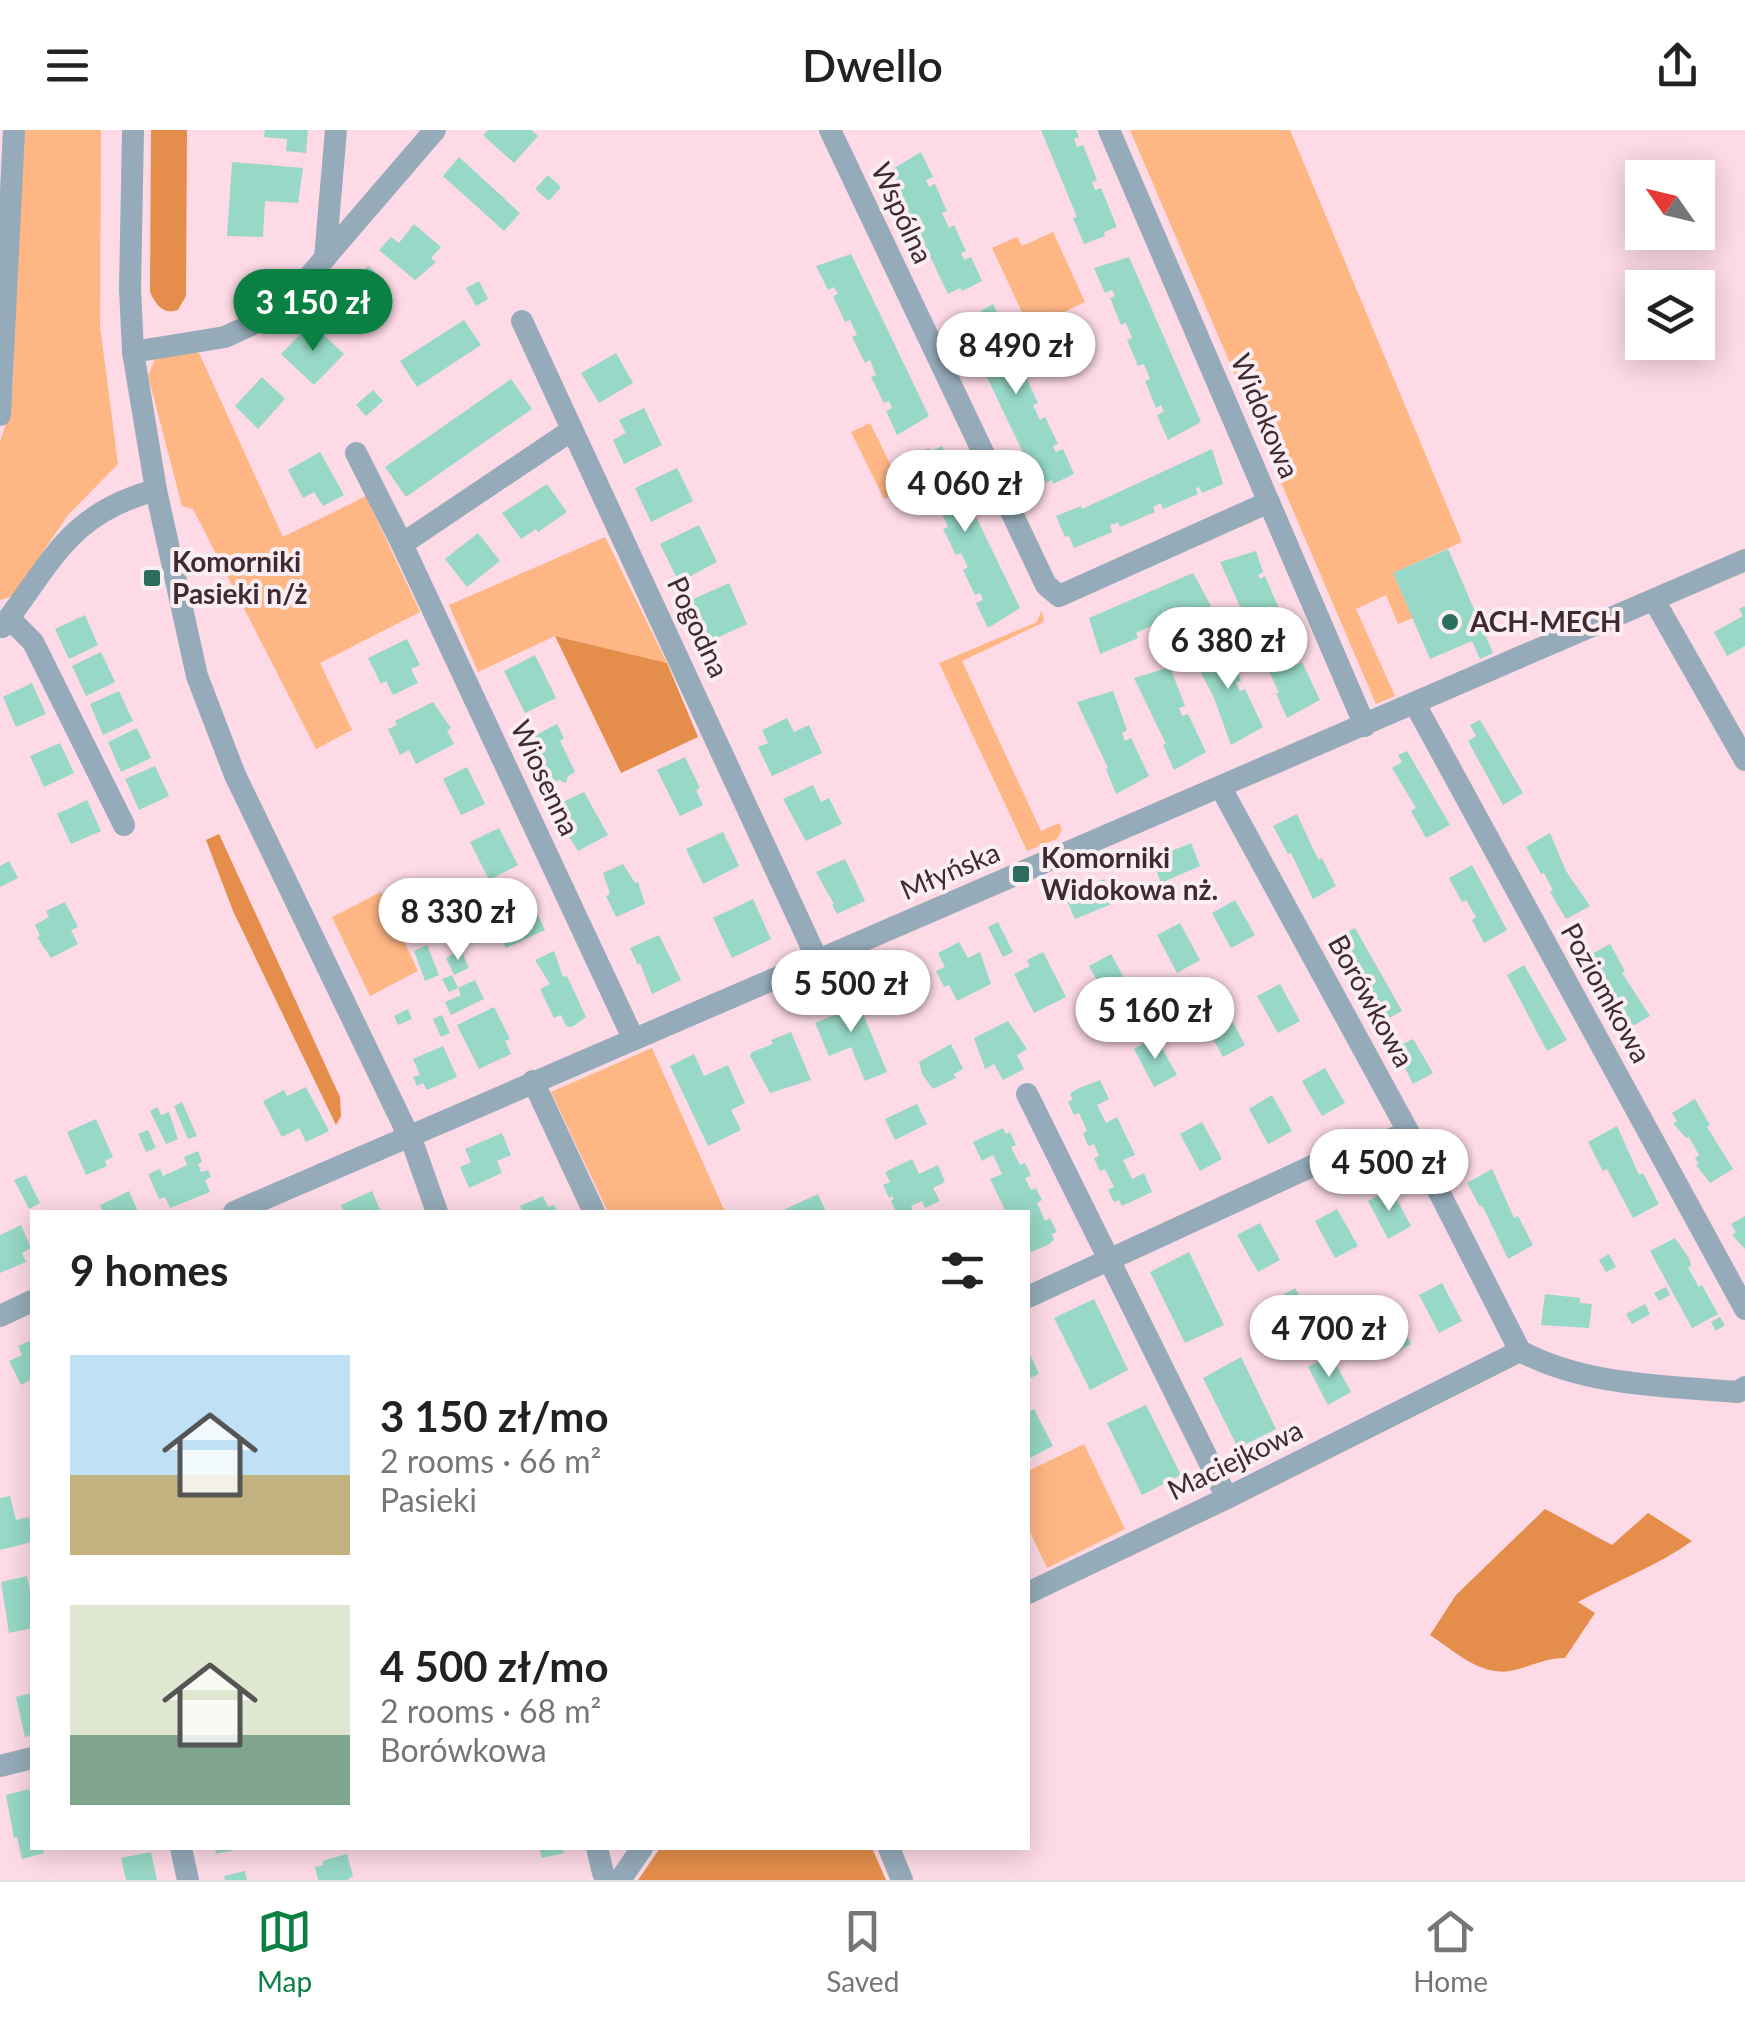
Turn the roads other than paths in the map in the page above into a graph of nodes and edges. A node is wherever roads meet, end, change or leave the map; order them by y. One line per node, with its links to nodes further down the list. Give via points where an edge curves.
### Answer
1 (14, 130): 10 (street)
2 (132, 130): 9 (street)
3 (336, 130): 7 (street)
4 (435, 130): 7 (street)
5 (830, 130): 14 (street, Wspólna, via 1046,585 1059,596)
6 (1109, 130): 14 (street, Widokowa)
7 (325, 258): 9 (street, via 253,326)
8 (522, 321): 11 (street, Pogodna)
9 (133, 352): 13 (street)
10 (0, 415)
11 (572, 430): 15 (street); 24 (street, Pogodna)
12 (356, 452): 15 (street, Wiosenna)
13 (156, 490): 18 (street, via 111,504 84,523); 29 (street, via 189,646 216,733)
14 (1269, 502): 20 (street, Widokowa)
15 (402, 544): 25 (street, Wiosenna)
16 (1745, 560): 17 (street, Młyńska)
17 (1654, 600): 19 (street, Młyńska); 21 (street)
18 (4, 623): 23 (street, via 33,642)
19 (1416, 704): 20 (street, Młyńska); 36 (street, Poziomkowa)
20 (1366, 726): 22 (street, Młyńska)
21 (1745, 760)
22 (1221, 788): 24 (street, Młyńska); 28 (street, Borówkowa)
23 (124, 825)
24 (817, 959): 25 (street, Młyńska)
25 (633, 1038): 26 (street, Młyńska)
26 (533, 1081): 29 (street, Młyńska); 32 (street)
27 (1027, 1094): 33 (street)
28 (1409, 1133): 33 (street, via 1320,1162); 38 (street, Borówkowa)
29 (409, 1136): 30 (street, Młyńska); 31 (street)
30 (239, 1210)
31 (436, 1210)
32 (593, 1210)
33 (1110, 1260): 34 (street); 40 (street)
34 (1030, 1296)
35 (30, 1302): 37 (street)
36 (1745, 1309)
37 (0, 1316)
38 (1520, 1352): 39 (street, via 1610,1379); 40 (street, Maciejkowa)
39 (1742, 1390)
40 (1223, 1489): 41 (street, Maciejkowa)
41 (1030, 1592)
42 (30, 1758): 43 (street)
43 (0, 1766)
44 (181, 1850): 49 (street)
45 (598, 1850): 48 (street)
46 (640, 1850): 48 (street)
47 (890, 1850): 50 (street)
48 (612, 1876)
49 (188, 1880)
50 (902, 1880)

